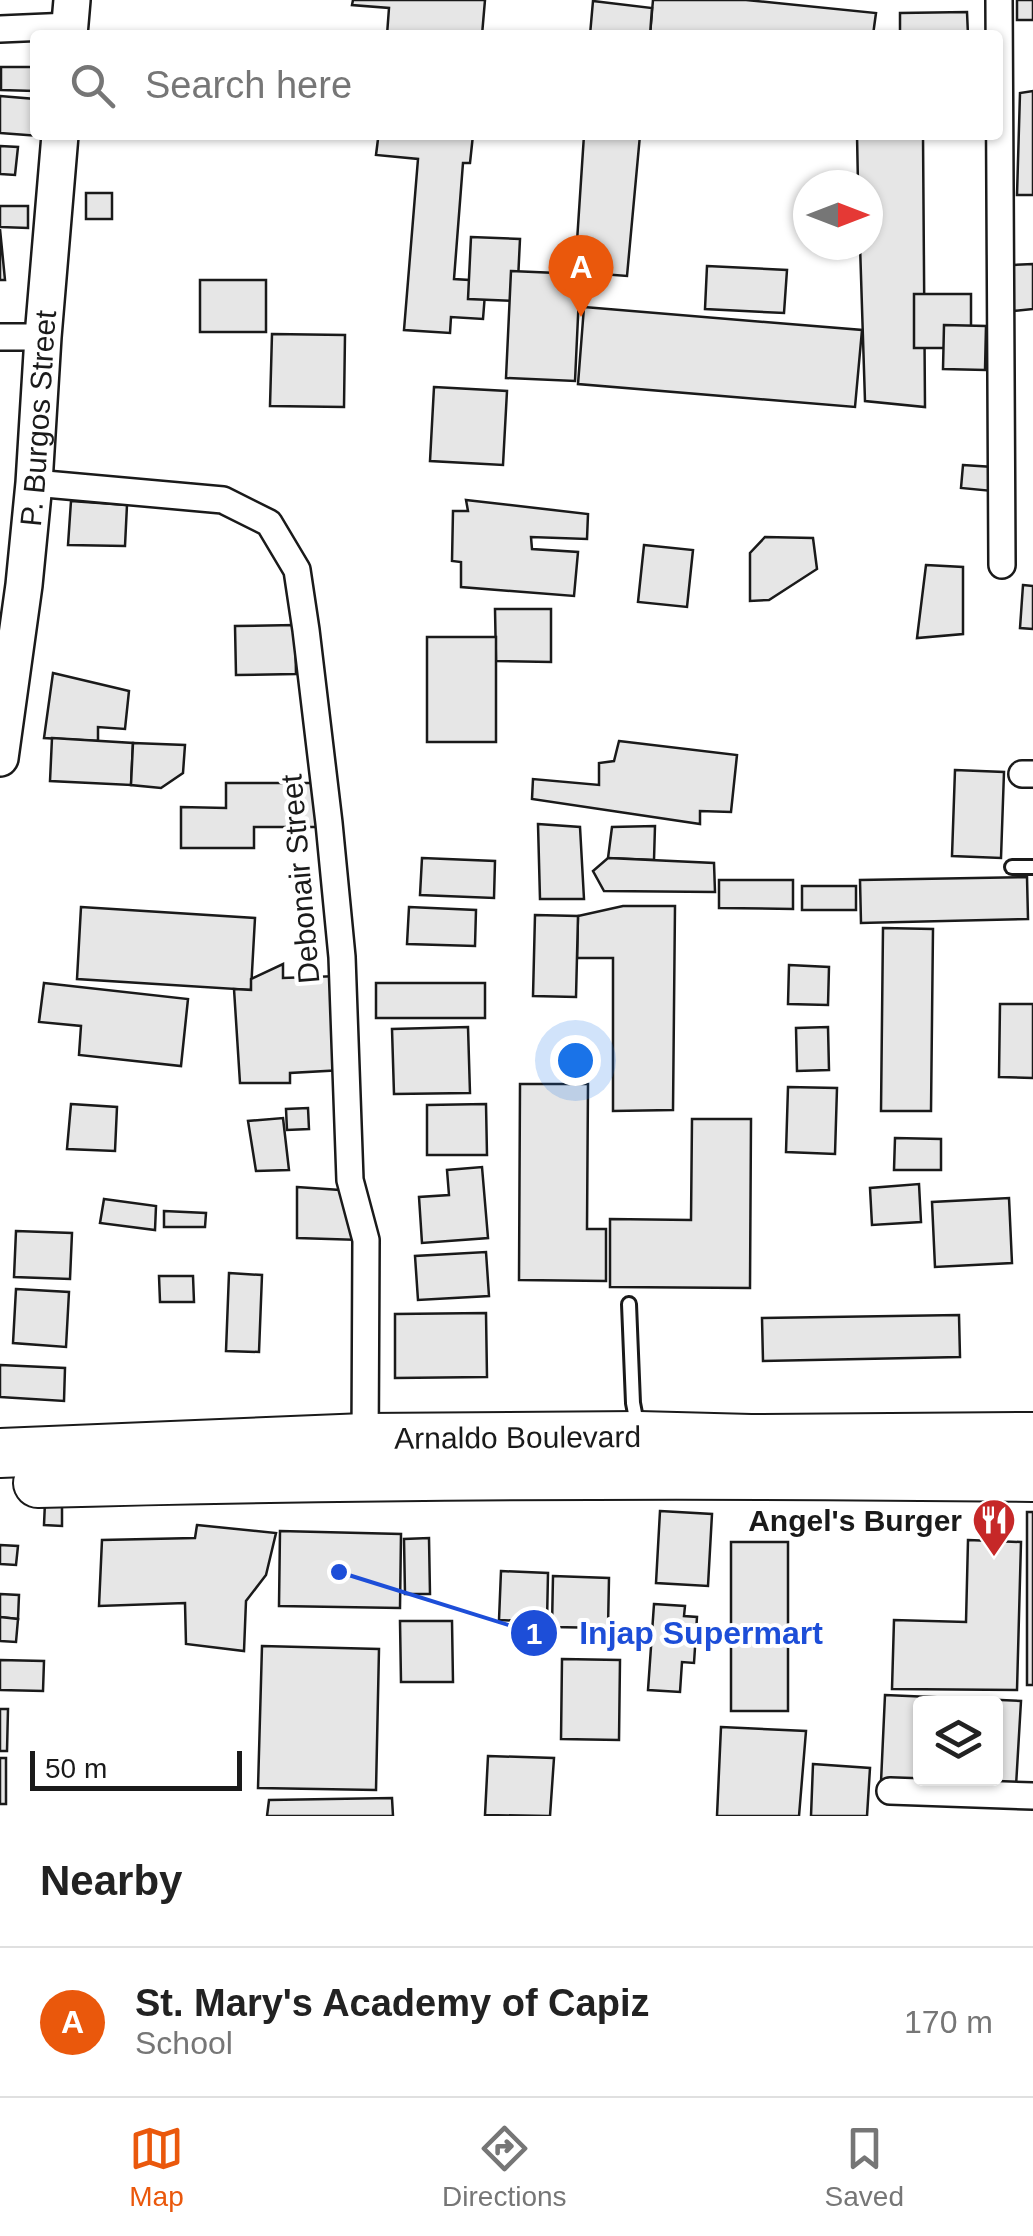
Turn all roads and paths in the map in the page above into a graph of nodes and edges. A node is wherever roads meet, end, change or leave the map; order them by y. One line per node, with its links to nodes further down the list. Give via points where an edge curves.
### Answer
1 (999, 0): 4 (street)
2 (70, 21): 3 (street)
3 (0, 29)
4 (999, 30)
5 (60, 140): 7 (main road, P. Burgos Street)
6 (1000, 140): 10 (street)
7 (43, 337): 8 (street); 9 (main road, P. Burgos Street)
8 (0, 338)
9 (34, 483): 11 (main road, P. Burgos Street); 19 (street, Debonair Street, via 224,500 269,523 297,570 342,958 350,1180 366,1240)
10 (1002, 565)
11 (12, 586): 12 (main road, P. Burgos Street)
12 (0, 758)
13 (1012, 867): 14 (lane)
14 (1033, 867)
15 (629, 1304): 16 (lane)
16 (639, 1436): 17 (highway, Arnaldo Boulevard); 19 (highway, Arnaldo Boulevard)
17 (1033, 1437)
18 (0, 1453): 19 (highway, Arnaldo Boulevard)
19 (366, 1457): 20 (highway, Arnaldo Boulevard, via 732,1474); 21 (highway, Arnaldo Boulevard)
20 (1033, 1476)
21 (0, 1484)
22 (890, 1791): 23 (street)
23 (1033, 1796)

